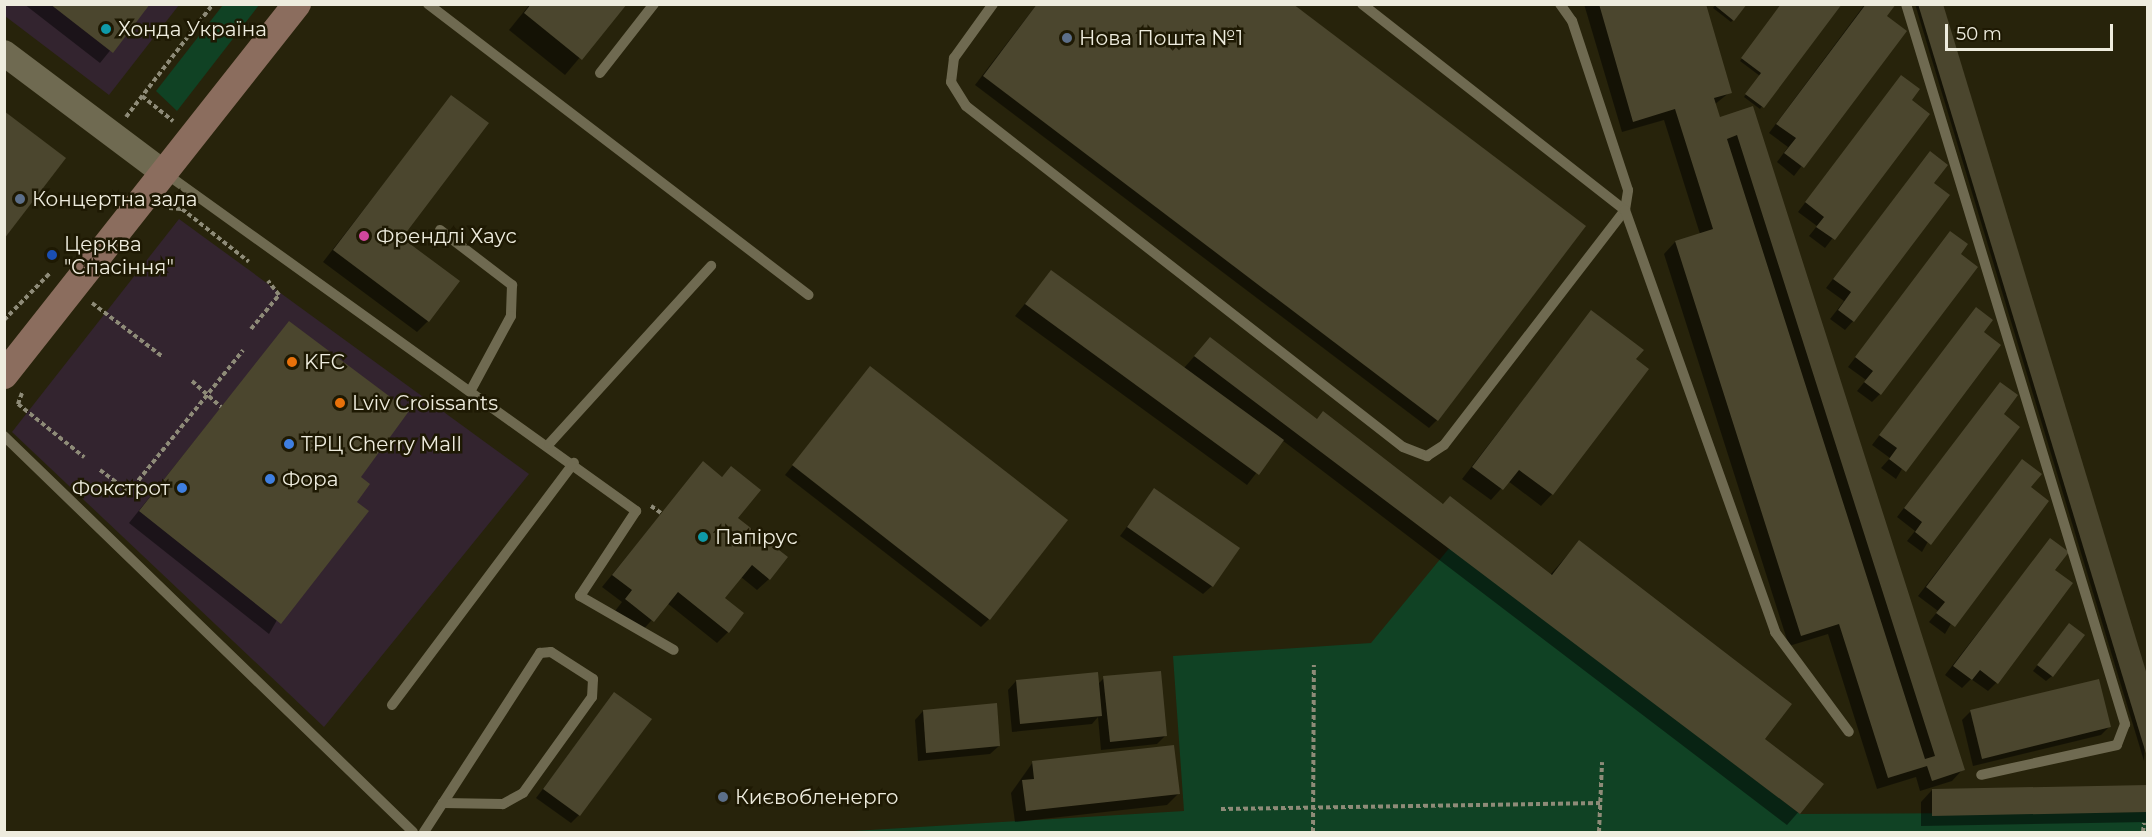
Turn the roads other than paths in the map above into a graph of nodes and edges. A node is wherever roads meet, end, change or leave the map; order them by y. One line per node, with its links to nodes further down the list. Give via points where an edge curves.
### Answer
1 (297, 4): 10 (main road)
2 (428, 4): 14 (lane)
3 (654, 4): 9 (lane)
4 (993, 4): 11 (lane, via 954,58 951,82 966,105 1403,447 1427,456 1444,445)
5 (1362, 4): 11 (lane)
6 (1560, 4): 11 (lane, via 1572,21 1628,190)
7 (1906, 4): 23 (lane, via 2125,724 2117,746)
8 (4, 53): 10 (street)
9 (600, 73)
10 (164, 173): 15 (main road); 16 (lane)
11 (1625, 210): 22 (lane, via 1775,632)
12 (440, 230): 16 (lane, via 512,285 511,315)
13 (711, 266): 18 (lane)
14 (808, 295)
15 (4, 375)
16 (472, 388): 18 (lane)
17 (4, 436): 25 (lane)
18 (549, 444): 19 (lane)
19 (574, 463): 20 (lane, via 636,511 580,596); 21 (lane)
20 (674, 650)
21 (392, 705)
22 (1849, 732)
23 (1981, 775)
24 (443, 803): 24 (lane, via 540,652 551,652 593,679 592,697 523,793 503,804); 26 (lane)
25 (413, 832)
26 (424, 832)

